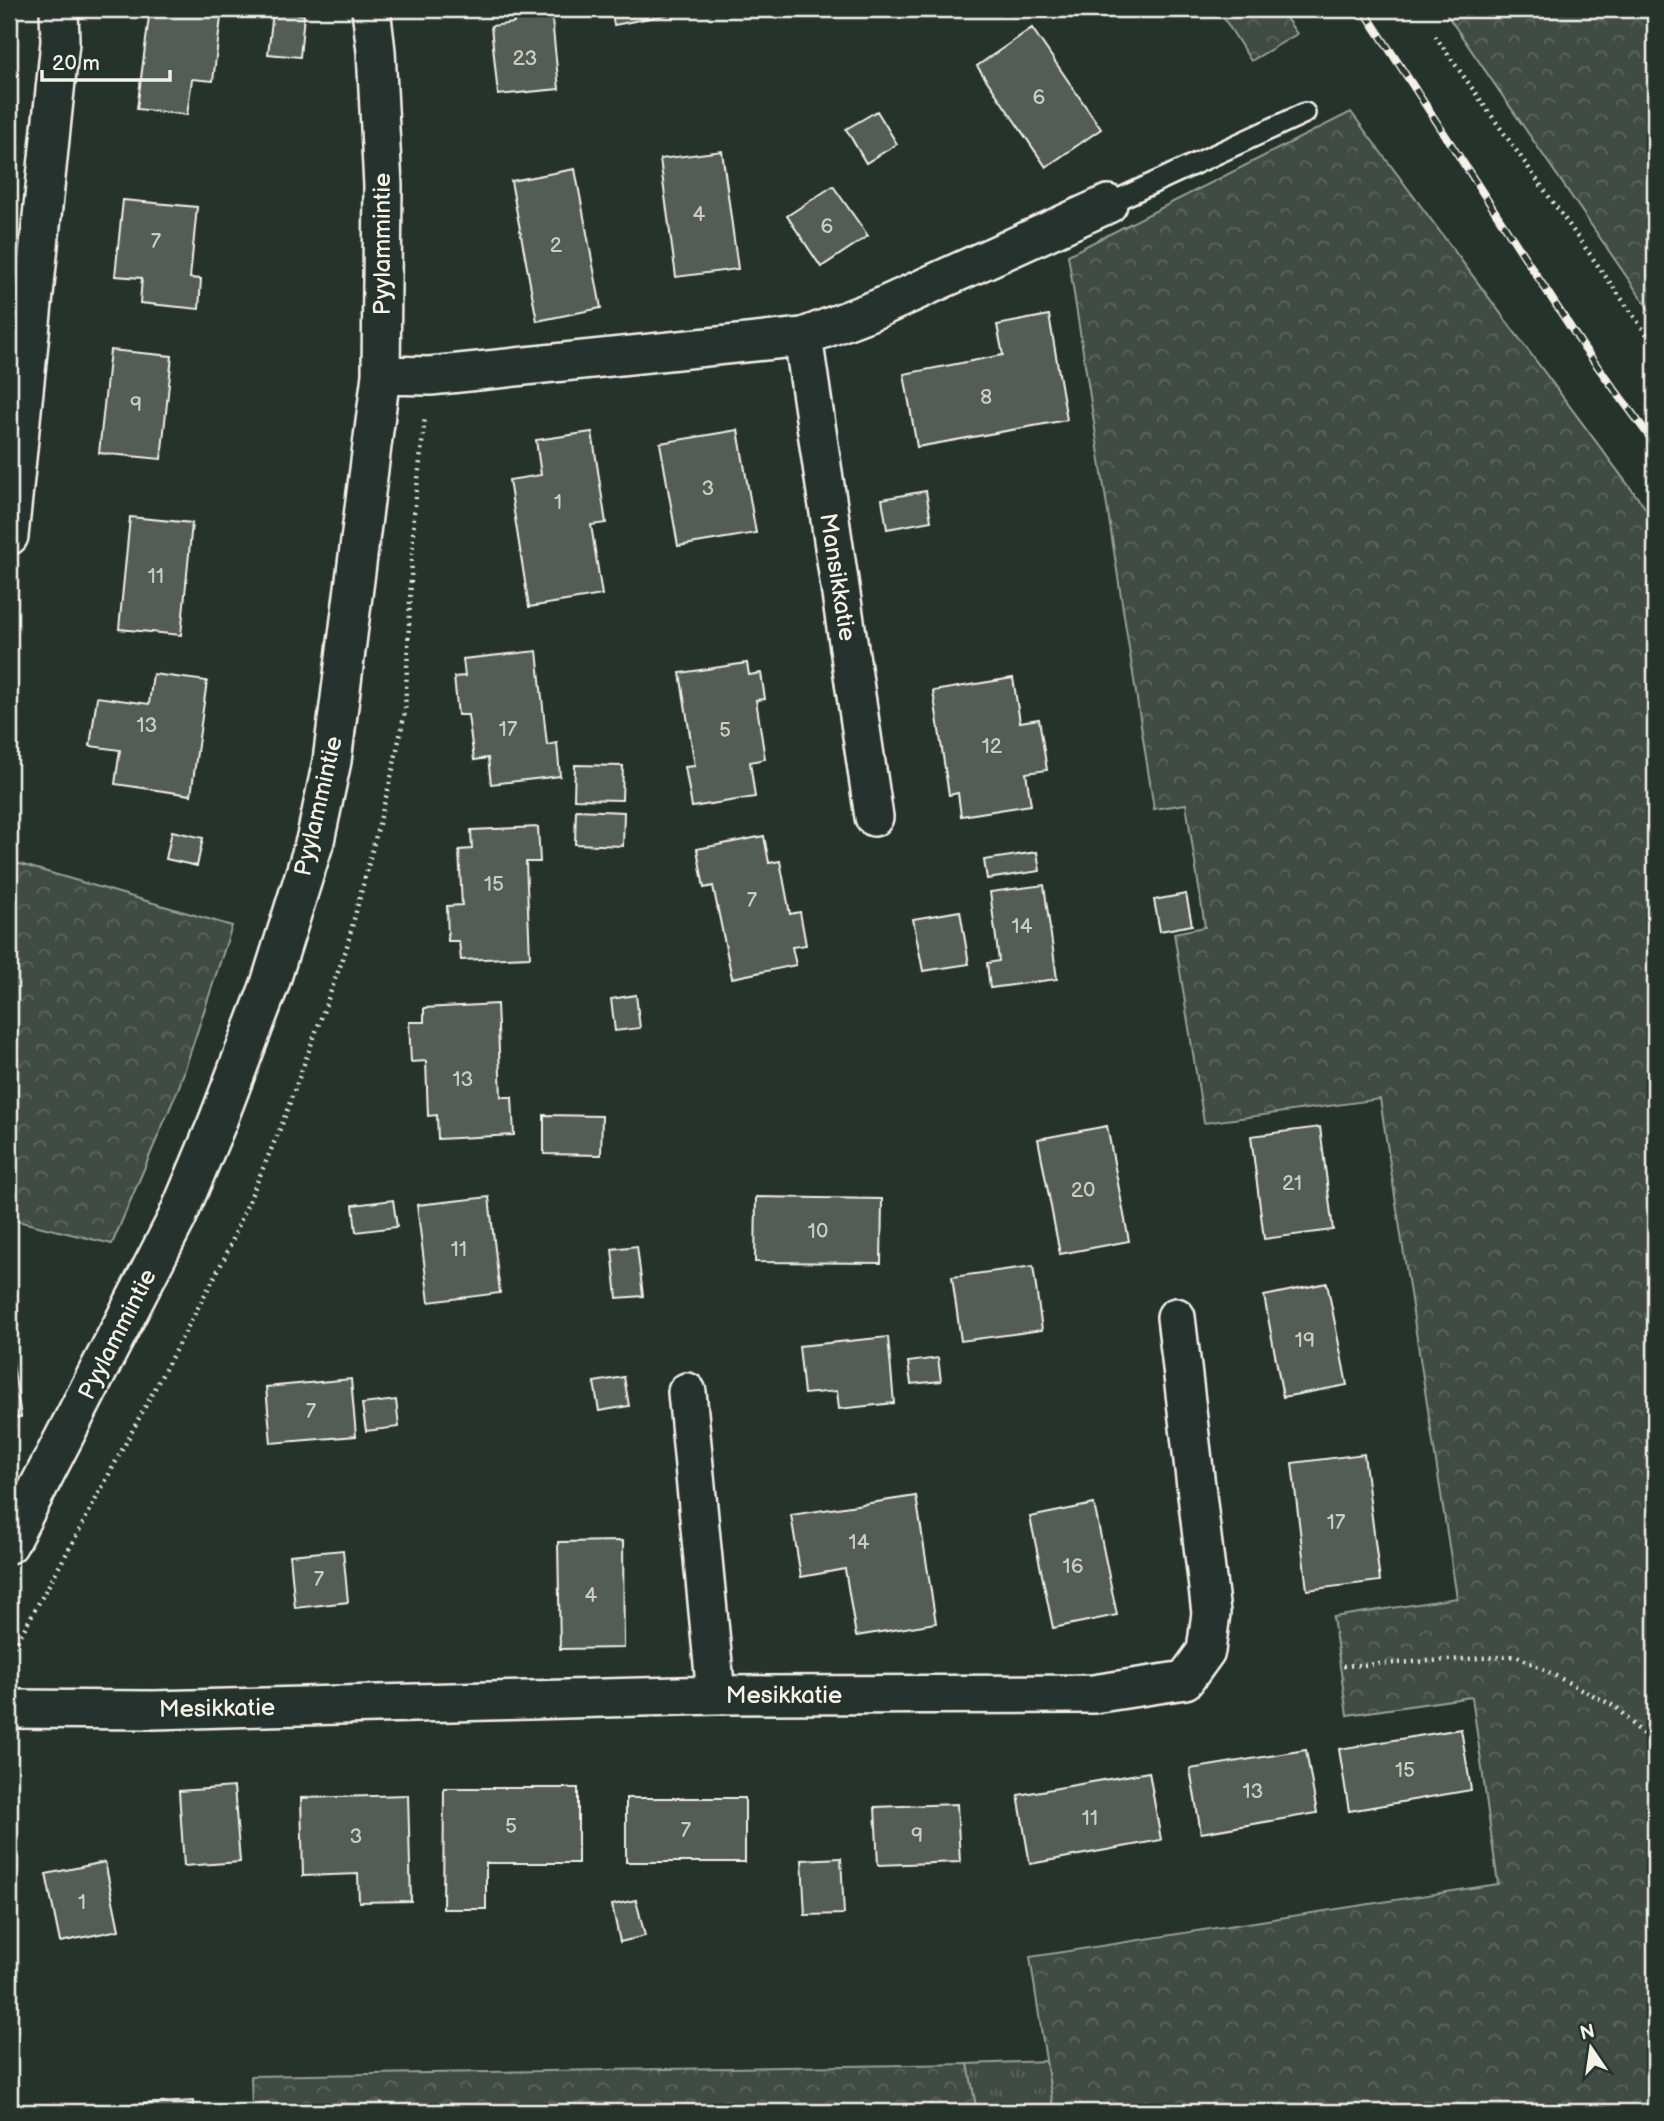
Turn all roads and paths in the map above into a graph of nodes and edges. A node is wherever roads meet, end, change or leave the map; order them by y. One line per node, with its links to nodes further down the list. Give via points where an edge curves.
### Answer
1 (59, 9): 9 (street, via 60,42)
2 (371, 9): 8 (street, Pyylammintie, via 383,186)
3 (1435, 36): 7 (path)
4 (1305, 113): 5 (lane)
5 (1108, 204): 6 (street, via 879,308)
6 (803, 337): 8 (street, via 430,376); 10 (street, Mansikkatie)
7 (1655, 346)
8 (382, 375): 13 (street, Pyylammintie, via 332,761 315,841 270,984 177,1218)
9 (9, 536)
10 (874, 817)
11 (1176, 1317): 15 (street, Mesikkatie, via 1211,1614 1206,1651 1185,1681 1093,1694)
12 (687, 1392): 15 (street)
13 (9, 1544)
14 (1343, 1666): 17 (path, via 1517,1656 1616,1707)
15 (716, 1696): 16 (street, Mesikkatie, via 153,1710)
16 (9, 1709)
17 (1655, 1746)

